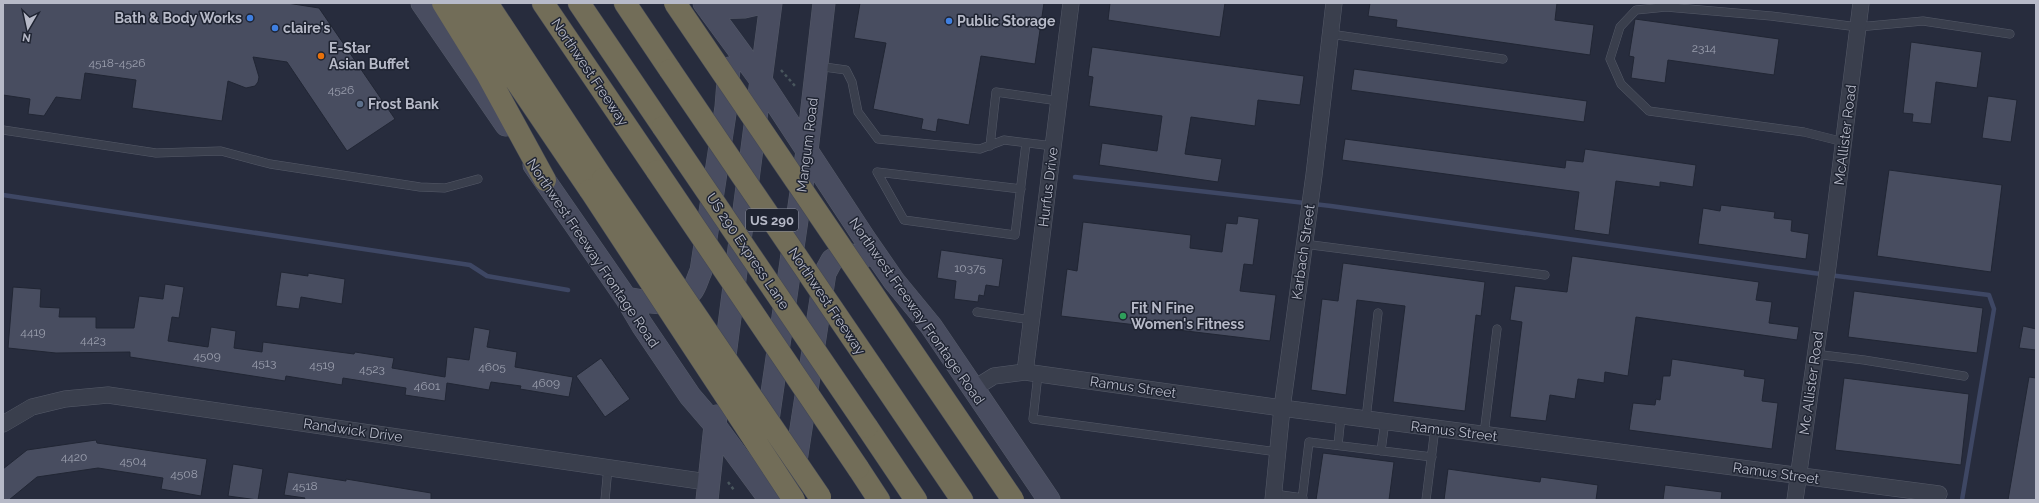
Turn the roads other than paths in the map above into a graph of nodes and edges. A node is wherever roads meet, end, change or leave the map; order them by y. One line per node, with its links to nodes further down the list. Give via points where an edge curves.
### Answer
1 (422, 3): 31 (main road, Northwest Freeway Frontage Road)
2 (443, 3): 31 (highway, via 487,74)
3 (464, 3): 66 (highway, bridge)
4 (486, 3): 67 (highway, bridge)
5 (543, 3): 68 (highway, Northwest Freeway, bridge)
6 (579, 3): 69 (highway, US 290 Express Lane, bridge)
7 (625, 3): 70 (highway, Northwest Freeway / US 290, bridge)
8 (676, 3): 71 (highway, bridge)
9 (762, 3): 15 (main road, via 737,8)
10 (771, 3): 22 (main road)
11 (824, 3): 21 (main road, Mangum Road)
12 (1071, 3): 23 (street, Hurfus Drive)
13 (1334, 3): 18 (street, Karbach Street)
14 (1861, 3): 16 (street, McAllister Road)
15 (706, 6): 17 (main road, Northwest Freeway Frontage Road)
16 (1858, 27): 19 (lane, via 1923,21); 25 (street, McAllister Road); 25 (lane, via 1666,7 1636,10 1620,27 1610,59 1621,84 1649,111 1804,132)
17 (724, 31): 22 (main road, Northwest Freeway Frontage Road); 37 (main road, via 729,65 726,107 701,270 693,290 680,300 657,304)
18 (1330, 34): 20 (lane); 33 (street, Karbach Street)
19 (2010, 34)
20 (1503, 59)
21 (817, 66): 27 (lane, via 846,70 852,82 858,112 878,139 980,150); 29 (main road, Mangum Road)
22 (762, 82): 29 (main road, Northwest Freeway Frontage Road); 51 (main road)
23 (1059, 101): 27 (lane, via 996,92); 28 (street, Hurfus Drive)
24 (3, 130): 30 (lane, via 156,153 221,151 270,164 420,187 445,188)
25 (1844, 142): 34 (street, McAllister Road)
26 (1026, 143): 27 (lane, via 1004,140); 28 (lane); 32 (lane)
27 (990, 146)
28 (1053, 146): 40 (street, Hurfus Drive)
29 (807, 151): 36 (main road, Northwest Freeway Frontage Road); 62 (main road, Mangum Road)
30 (478, 179)
31 (545, 180): 37 (main road, Northwest Freeway Frontage Road)
32 (1021, 189): 32 (lane, via 1015,235 904,220 877,172)
33 (1304, 244): 35 (lane); 46 (street, Karbach Street)
34 (1828, 266): 42 (street, Mc Allister Road)
35 (1544, 275)
36 (894, 281): 45 (main road, Northwest Freeway Frontage Road, via 931,326); 66 (main road, via 864,259 844,253 832,260 825,273 793,476)
37 (626, 298): 51 (main road, Northwest Freeway Frontage Road, via 690,396)
38 (977, 312): 40 (lane)
39 (1378, 313): 48 (lane)
40 (1032, 320): 43 (street, Hurfus Drive)
41 (1496, 329): 53 (lane)
42 (1814, 354): 44 (lane); 59 (street, Mc Allister Road)
43 (1031, 373): 45 (street, Ramus Street, via 994,376); 46 (street, Ramus Street); 56 (lane, via 1033,419)
44 (1964, 376)
45 (973, 388): 72 (main road, Northwest Freeway Frontage Road)
46 (1282, 408): 47 (street, Ramus Street); 56 (street, Karbach Street)
47 (1342, 416): 48 (street, Ramus Street); 54 (lane)
48 (1366, 419): 49 (street, Ramus Street)
49 (1386, 422): 52 (street, Ramus Street); 55 (lane)
50 (3, 424): 58 (street, Randwick Drive, via 32,407 65,399 108,395)
51 (714, 424): 60 (main road); 62 (main road, Northwest Freeway Frontage Road)
52 (1435, 428): 53 (street, Ramus Street); 57 (lane)
53 (1484, 434): 59 (street, Ramus Street)
54 (1338, 445): 55 (lane); 64 (lane, via 1310,442)
55 (1381, 450): 57 (lane)
56 (1278, 452): 63 (street, Karbach Street)
57 (1432, 457): 73 (lane)
58 (608, 468): 60 (street, Randwick Drive); 65 (lane)
59 (1798, 476): 61 (street, Ramus Street); 74 (street, Mc Allister Road)
60 (707, 491)
61 (1939, 494)
62 (761, 495)
63 (1273, 497): 64 (lane)
64 (1302, 499)
65 (605, 500)
66 (794, 500)
67 (822, 500)
68 (879, 500)
69 (916, 500)
70 (962, 500)
71 (1014, 500)
72 (1049, 500)
73 (1426, 500)
74 (1794, 500)

